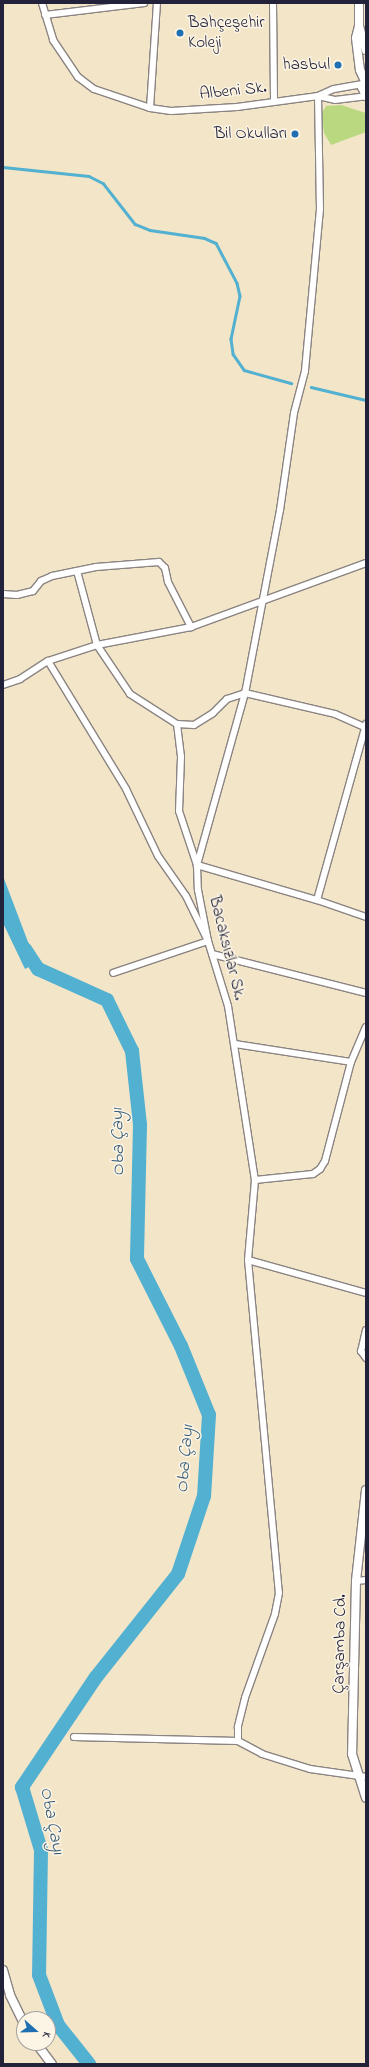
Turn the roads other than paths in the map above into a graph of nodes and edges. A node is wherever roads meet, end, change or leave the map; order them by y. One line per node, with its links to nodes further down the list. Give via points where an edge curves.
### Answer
1 (42, 3): 6 (street, Albeni Sk.)
2 (144, 3): 6 (street)
3 (157, 3): 13 (street)
4 (272, 3): 12 (street)
5 (359, 3): 7 (street)
6 (45, 15): 13 (street, Albeni Sk., via 53,40 78,77 94,89)
7 (359, 26): 8 (street); 9 (street, via 356,38 360,70)
8 (366, 50)
9 (365, 82): 10 (street, Albeni Sk., via 334,89); 11 (street, via 362,90)
10 (318, 96): 11 (street, Albeni Sk., via 335,100); 12 (street, Albeni Sk.); 17 (street, via 320,209 305,371 294,413)
11 (366, 96)
12 (274, 101): 13 (street, Albeni Sk., via 193,110)
13 (150, 108)
14 (366, 563): 17 (street)
15 (77, 572): 16 (street, via 52,576 41,581 33,591 17,595); 18 (street, via 96,567 159,562); 19 (street)
16 (3, 594)
17 (263, 600): 18 (street); 22 (street)
18 (191, 627): 19 (street)
19 (97, 645): 20 (street); 23 (street, via 130,694)
20 (48, 661): 21 (street, via 20,679); 28 (street, via 126,789 158,856 186,896)
21 (3, 685)
22 (245, 693): 23 (street, via 227,700 194,725); 24 (street, via 335,714); 25 (street)
23 (177, 724): 25 (street, Bacaksızlar Sk., via 181,756 179,811)
24 (366, 726): 26 (street)
25 (197, 865): 26 (street); 28 (street, Bacaksızlar Sk., via 198,890)
26 (316, 900): 27 (street)
27 (366, 917)
28 (208, 941): 29 (street, Bacaksızlar Sk.); 30 (street)
29 (212, 954): 31 (street); 33 (street, Bacaksızlar Sk., via 228,1006)
30 (113, 972)
31 (366, 993)
32 (366, 1027): 34 (street)
33 (235, 1044): 34 (street); 35 (street, Bacaksızlar Sk.)
34 (351, 1062): 35 (street, via 326,1161 320,1169 313,1174)
35 (255, 1180): 36 (street, Bacaksızlar Sk.)
36 (248, 1260): 37 (street); 44 (street, Bacaksızlar Sk., via 279,1593 275,1614 245,1698 238,1727)
37 (366, 1293)
38 (366, 1330): 39 (street, via 360,1352)
39 (366, 1358)
40 (366, 1490): 42 (street, Çarşamba Cd.)
41 (366, 1580): 42 (street)
42 (356, 1581): 45 (street, Çarşamba Cd., via 352,1754)
43 (74, 1736): 44 (street)
44 (238, 1741): 45 (street, via 262,1754 310,1769)
45 (362, 1777): 46 (street, Çarşamba Cd.)
46 (366, 1798)
47 (3, 1970): 48 (street)
48 (18, 2011)
49 (42, 2051): 50 (street)
50 (52, 2064)

